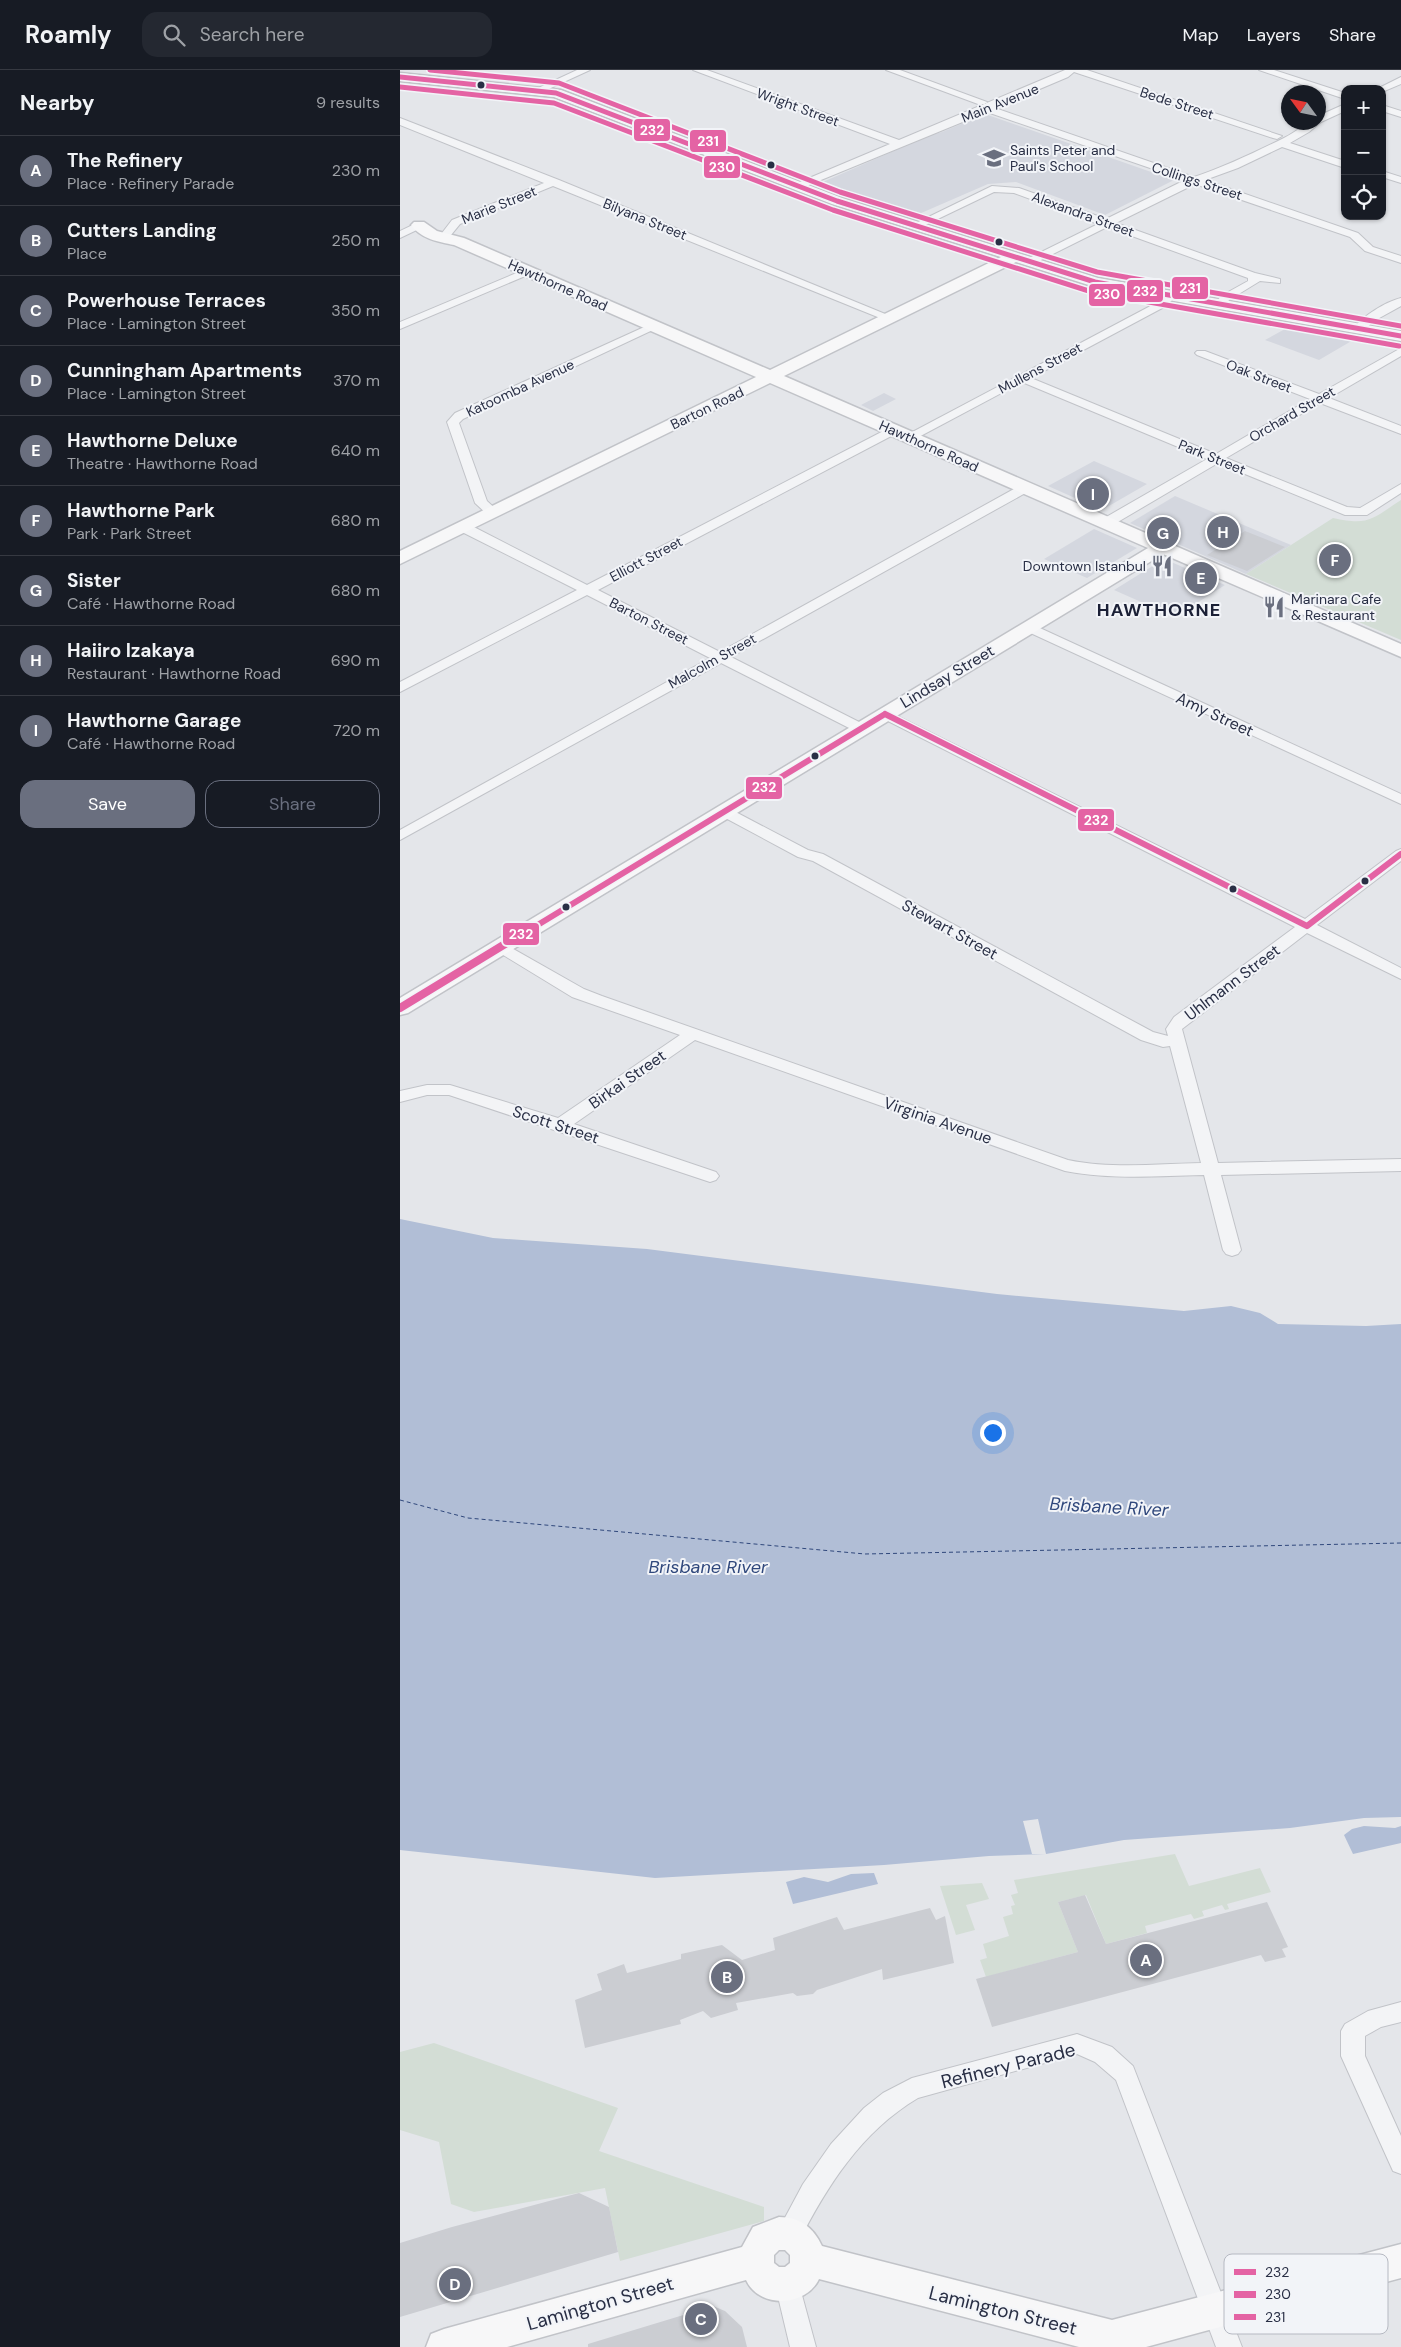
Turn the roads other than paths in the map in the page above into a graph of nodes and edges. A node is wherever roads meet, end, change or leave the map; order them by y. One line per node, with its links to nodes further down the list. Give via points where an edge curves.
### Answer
1 (585, 70): 12 (street)
2 (698, 70): 23 (street, Wright Street)
3 (891, 70): 15 (street, Collings Street)
4 (915, 70): 14 (street)
5 (1065, 70): 14 (street, Main Avenue)
6 (1071, 70): 15 (street, Main Avenue)
7 (1077, 70): 22 (street, Bede Street)
8 (1264, 70): 13 (street)
9 (400, 77): 12 (street)
10 (1401, 80): 11 (street)
11 (1386, 87)
12 (539, 90): 30 (street, via 573,98)
13 (1341, 95)
14 (993, 97): 15 (street, Main Avenue)
15 (985, 106): 23 (street, Main Avenue); 27 (street, Collings Street)
16 (1386, 109): 18 (street)
17 (1341, 110): 19 (street)
18 (1401, 114)
19 (1326, 117)
20 (400, 121): 29 (street, Bilyana Street)
21 (1308, 130): 22 (street)
22 (1282, 140): 24 (street); 25 (street); 27 (street, via 1221,172)
23 (897, 143): 30 (street, Main Avenue)
24 (1341, 158)
25 (1341, 163)
26 (1385, 175): 28 (street)
27 (1194, 180): 32 (street); 38 (street, Collings Street, via 1354,235 1369,249)
28 (1401, 180)
29 (555, 182): 35 (street, Marie Street); 45 (street, Bilyana Street)
30 (799, 186): 34 (street)
31 (400, 216): 33 (street, Hawthorne Road)
32 (1107, 223): 34 (street, Alexandra Street, via 1003,188 992,189); 37 (street); 40 (street, Alexandra Street)
33 (420, 225): 35 (street, Hawthorne Road, via 447,239); 36 (street)
34 (915, 226): 37 (street)
35 (453, 233): 39 (street, Hawthorne Road)
36 (400, 234)
37 (1022, 259): 42 (street, via 1095,282); 45 (street, Barton Road)
38 (1401, 260)
39 (526, 272): 46 (street); 47 (street, Hawthorne Road)
40 (1252, 276): 41 (street, Alexandra Street); 44 (street, via 1255,280 1252,283 1225,298)
41 (1276, 281)
42 (1170, 296): 44 (street); 53 (street, Mullens Street, via 1162,304)
43 (1401, 301): 48 (street)
44 (1221, 304): 48 (street)
45 (889, 318): 52 (street, Barton Road)
46 (400, 326)
47 (653, 326): 52 (street, Hawthorne Road); 60 (street, Katoomba Avenue, via 459,416 453,422 481,503)
48 (1359, 329): 49 (street)
49 (1401, 336)
50 (1401, 352): 54 (street, Orchard Street)
51 (1201, 353): 54 (street, Oak Street)
52 (769, 377): 56 (street, Hawthorne Road); 60 (street, Barton Road)
53 (1021, 378): 56 (street, Mullens Street); 57 (street, Park Street)
54 (1319, 398): 55 (street, Oak Street); 57 (street, Orchard Street)
55 (1401, 430)
56 (901, 434): 58 (street, Hawthorne Road); 65 (street, Elliott Street)
57 (1216, 459): 59 (street, Park Street, via 1356,513); 61 (street, Orchard Street)
58 (1025, 488): 61 (street, Hawthorne Road); 68 (street, Malcolm Street)
59 (1401, 488)
60 (494, 512): 62 (street, Barton Road)
61 (1106, 523): 63 (street, Hawthorne Road)
62 (463, 527): 64 (street, Barton Road); 65 (street, Barton Street)
63 (1162, 547): 66 (street, Lindsay Street); 67 (street, Hawthorne Road)
64 (400, 558)
65 (588, 590): 68 (street, Barton Street); 69 (street, Elliott Street)
66 (1029, 627): 70 (street, Lindsay Street); 72 (street, Amy Street)
67 (1401, 651)
68 (720, 657): 71 (street, Barton Street); 74 (street, Malcolm Street)
69 (400, 688)
70 (885, 714): 71 (street, Lindsay Street); 76 (street)
71 (860, 728): 73 (street, Lindsay Street)
72 (1401, 800)
73 (723, 811): 77 (street, Lindsay Street); 81 (street, Stewart Street, via 803,854 818,858 1147,1036 1163,1042)
74 (400, 836)
75 (1401, 854): 76 (street, Uhlmann Street)
76 (1307, 926): 78 (street); 81 (street, Uhlmann Street, via 1180,1021 1174,1029)
77 (501, 947): 79 (street, Lindsay Street); 80 (street, Virginia Avenue, via 578,993)
78 (1401, 974)
79 (400, 1008)
80 (693, 1034): 83 (street, Birkai Street); 85 (street, Virginia Avenue, via 1065,1165 1112,1171)
81 (1178, 1040): 85 (street, Uhlmann Street)
82 (400, 1097): 83 (street, Scott Street, via 427,1090 450,1090)
83 (560, 1125): 86 (street, Scott Street)
84 (1401, 1165): 85 (street, Virginia Avenue)
85 (1210, 1169): 87 (street, Uhlmann Street)
86 (710, 1176)
87 (1232, 1250)
88 (1401, 2012): 89 (street, via 1376,2018 1353,2031 1352,2056)
89 (1401, 2163)
90 (795, 2259): 94 (street, Lamington Street, via 1112,2338); 94 (street, Refinery Parade, via 834,2159 891,2099 912,2089 1077,2044 1098,2050 1125,2074); 95 (street, Lamington Street, via 781,2234 760,2245 756,2260); 96 (street)
91 (1401, 2261): 92 (street, Lamington Street)
92 (1388, 2265)
93 (1224, 2310): 94 (street, Lamington Street)
94 (1216, 2312): 97 (street, Refinery Parade)
95 (444, 2347)
96 (803, 2347)
97 (1228, 2347)

